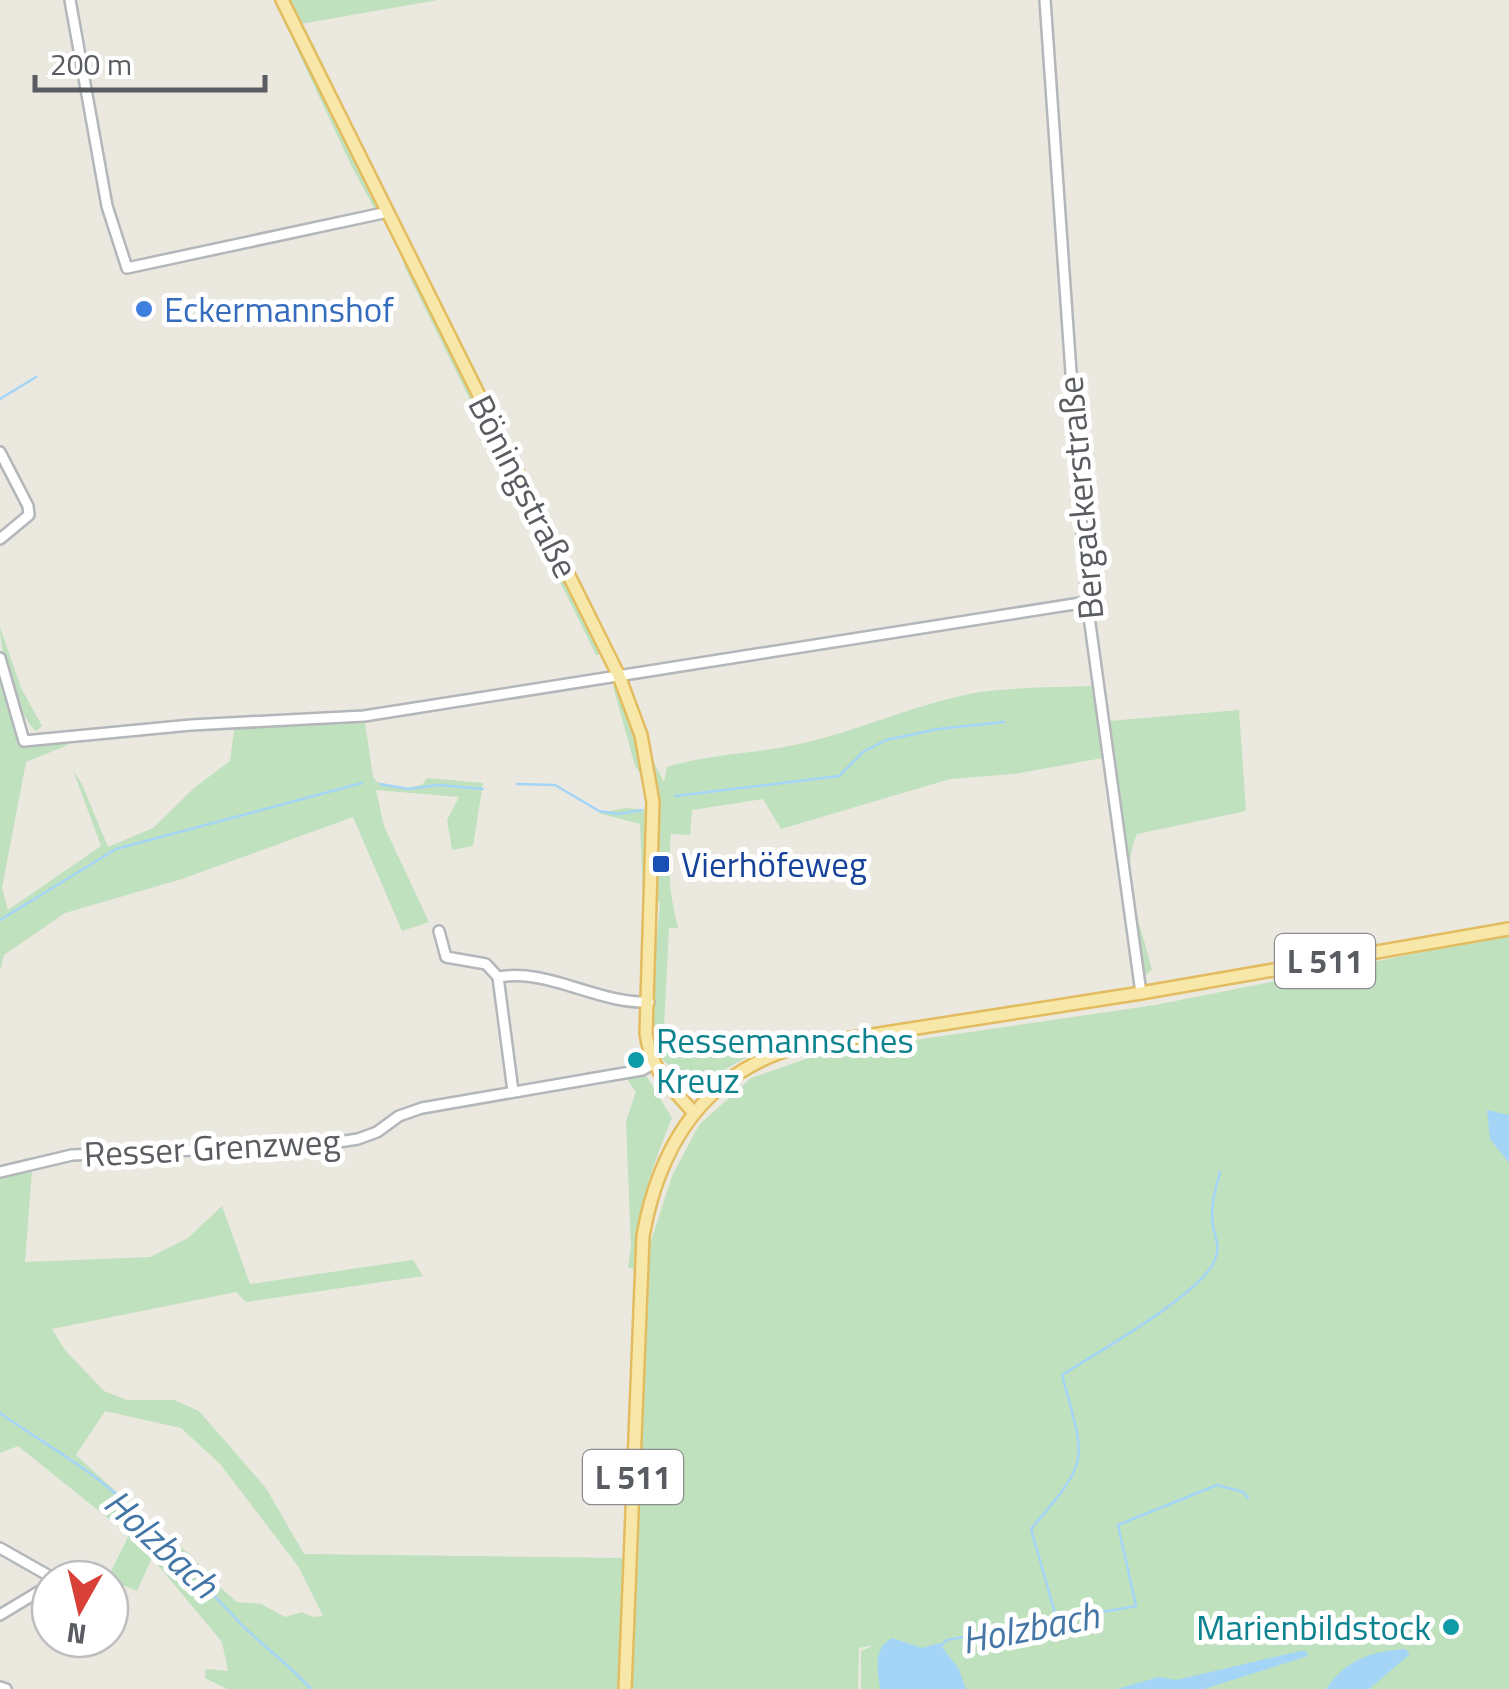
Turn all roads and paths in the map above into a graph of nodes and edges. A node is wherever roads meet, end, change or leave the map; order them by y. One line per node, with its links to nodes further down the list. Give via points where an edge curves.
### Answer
1 (70, 0): 4 (street, via 107,206 127,268)
2 (282, 0): 4 (main road, Böningstraße)
3 (1045, 0): 7 (street, Bergackerstraße)
4 (388, 212): 9 (main road, Böningstraße)
5 (0, 452): 6 (street, via 29,514)
6 (0, 539)
7 (1087, 602): 9 (street); 13 (street, Bergackerstraße)
8 (0, 658): 9 (street, via 24,741 364,716)
9 (619, 676): 14 (main road, Böningstraße, via 641,735 653,802)
10 (1509, 929): 13 (main road, L 511)
11 (439, 931): 12 (street, via 446,957 486,964)
12 (498, 977): 14 (street, via 528,975); 16 (street)
13 (1141, 992): 17 (main road, L 511, via 780,1053)
14 (648, 1002): 15 (main road, Böningstraße)
15 (653, 1064): 16 (street, Resser Grenzweg); 17 (main road)
16 (513, 1091): 18 (street, Resser Grenzweg, via 422,1108 358,1139 72,1155)
17 (693, 1112): 23 (main road, L 511, via 661,1168 643,1236)
18 (0, 1172)
19 (0, 1548): 20 (street)
20 (30, 1565)
21 (30, 1600): 22 (street)
22 (0, 1615)
23 (625, 1689)

